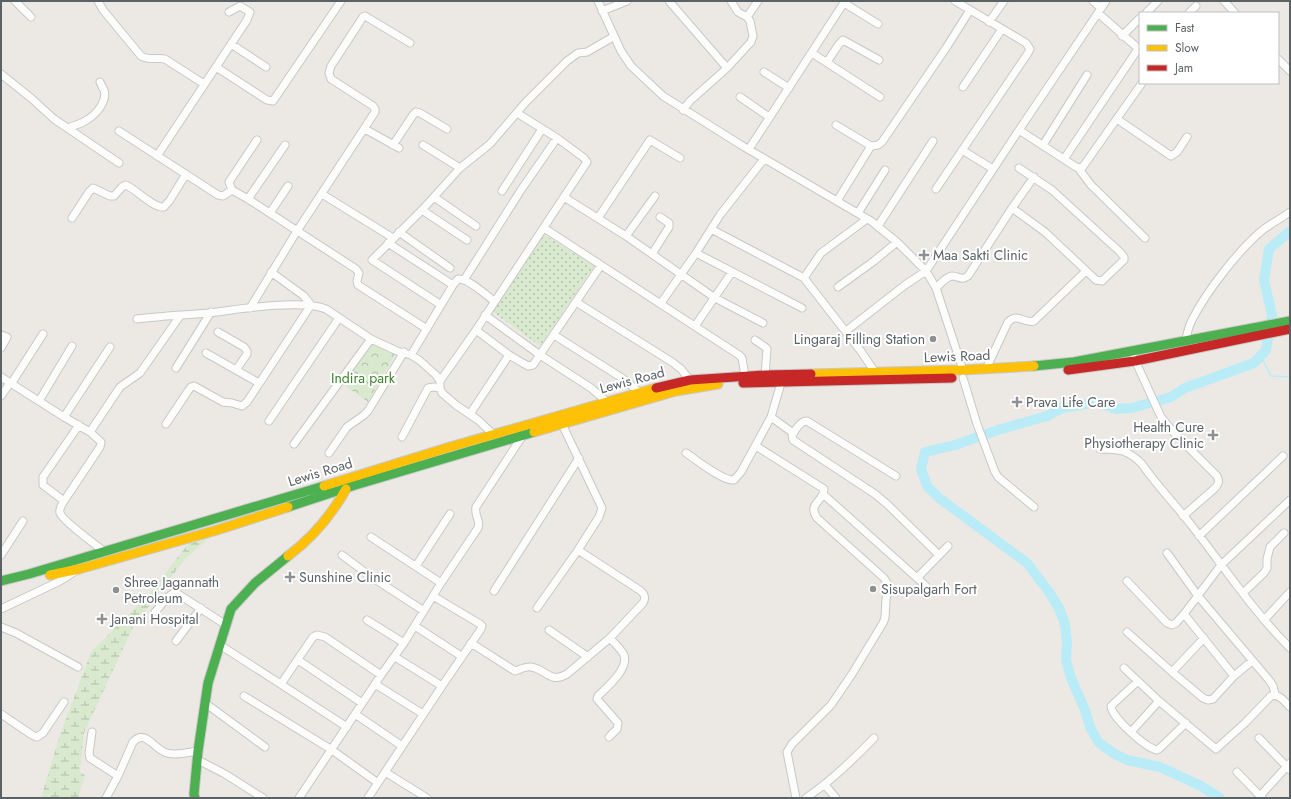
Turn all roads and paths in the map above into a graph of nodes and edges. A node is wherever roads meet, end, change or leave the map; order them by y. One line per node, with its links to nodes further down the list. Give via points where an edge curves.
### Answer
1 (15, 1): 24 (street)
2 (98, 1): 47 (street, via 141,56 148,60 165,59)
3 (340, 1): 39 (street, via 273,101 267,100)
4 (598, 1): 18 (street)
5 (627, 1): 18 (street)
6 (669, 1): 41 (street)
7 (731, 1): 25 (street, via 738,12)
8 (758, 1): 25 (street)
9 (955, 1): 17 (street)
10 (1004, 1): 27 (street)
11 (1093, 1): 19 (street)
12 (1106, 1): 19 (street)
13 (1224, 1): 23 (street)
14 (844, 2): 28 (street); 35 (street)
15 (1156, 2): 21 (street)
16 (1196, 6): 22 (street)
17 (970, 10): 27 (street); 71 (street, via 886,138 878,145)
18 (602, 11): 30 (street)
19 (1099, 11): 31 (street); 62 (street)
20 (229, 12): 33 (street, via 240,6 250,12)
21 (1147, 12)
22 (1190, 12)
23 (1233, 12)
24 (31, 17)
25 (747, 17): 41 (street, via 752,29 751,42)
26 (1139, 19): 31 (street)
27 (989, 22): 29 (street)
28 (878, 24)
29 (1002, 29): 49 (street); 73 (street, via 1026,43 1030,49)
30 (614, 36): 53 (street, via 631,66 663,96); 54 (street, via 567,61)
31 (1122, 36): 34 (street)
32 (410, 43): 60 (street, via 365,16 331,66 331,78 374,107 375,112)
33 (231, 44): 39 (street); 40 (street)
34 (1139, 49): 77 (street)
35 (812, 53): 38 (street); 50 (street)
36 (879, 60): 38 (street, via 843,40)
37 (1279, 60): 42 (street)
38 (827, 62): 52 (street)
39 (216, 67): 47 (street)
40 (266, 67)
41 (727, 68): 53 (street)
42 (1290, 71)
43 (764, 72): 50 (street)
44 (1, 74): 58 (street)
45 (1087, 75): 70 (street)
46 (100, 82): 58 (street, via 105,97 96,113 91,119)
47 (204, 84): 74 (street)
48 (1141, 84): 56 (street)
49 (963, 87)
50 (789, 88): 55 (street)
51 (740, 97): 55 (street)
52 (880, 97)
53 (683, 110): 72 (street)
54 (517, 113): 59 (street); 79 (street, via 490,144)
55 (769, 117): 72 (street)
56 (1117, 119): 64 (street, via 1171,156); 82 (street)
57 (836, 125): 71 (street)
58 (67, 128): 78 (street)
59 (542, 128): 65 (street); 89 (street)
60 (365, 129): 61 (street, via 396,146 416,112); 90 (street)
61 (447, 129)
62 (1019, 130): 70 (street); 81 (street)
63 (119, 131): 74 (street)
64 (1187, 137)
65 (557, 138): 93 (street, via 587,162); 126 (street)
66 (257, 140): 88 (street, via 230,179)
67 (933, 141): 106 (street)
68 (285, 144): 94 (street)
69 (423, 145): 79 (street)
70 (1043, 145): 77 (street)
71 (871, 146): 95 (street)
72 (749, 150): 76 (street)
73 (962, 150): 81 (street); 87 (street)
74 (157, 156): 84 (street)
75 (680, 158): 103 (street, via 650,140)
76 (764, 159): 95 (street); 108 (street, via 728,204)
77 (1064, 159): 82 (street)
78 (119, 163)
79 (460, 168): 92 (street)
80 (1019, 168): 85 (street)
81 (993, 169): 120 (street)
82 (1080, 169): 112 (street, via 1091,185)
83 (885, 170): 100 (street)
84 (186, 174): 88 (street, via 220,196); 102 (street, via 164,207 160,207 126,185 114,196 93,188)
85 (1034, 178): 96 (street); 121 (street, via 1064,200 1124,257 1124,260 1102,281 1096,280)
86 (288, 186): 99 (street)
87 (936, 189)
88 (232, 190): 94 (street)
89 (502, 191)
90 (322, 194): 109 (street); 114 (street)
91 (655, 196): 111 (street)
92 (434, 197): 97 (street); 105 (street)
93 (564, 197): 103 (street); 107 (street)
94 (248, 199): 99 (street)
95 (837, 201): 100 (street)
96 (1012, 208): 121 (street, via 1045,232); 129 (street, via 968,276 960,279 951,276)
97 (422, 210): 110 (street); 113 (street)
98 (1290, 212): 156 (street, via 1264,228 1222,274 1191,321)
99 (270, 213): 109 (street)
100 (858, 213): 104 (street)
101 (660, 217): 117 (street, via 669,223 669,227)
102 (72, 218)
103 (598, 218): 111 (street)
104 (867, 219): 106 (street); 125 (street, via 821,253)
105 (476, 226)
106 (878, 226): 115 (street)
107 (544, 228): 118 (street); 131 (street)
108 (712, 229): 116 (street); 125 (street)
109 (297, 231): 122 (street); 146 (street, via 358,270 357,284 360,287)
110 (399, 232): 114 (street); 119 (street)
111 (626, 236): 117 (street)
112 (1145, 238)
113 (467, 240)
114 (391, 241): 127 (street); 135 (street, via 372,260)
115 (897, 242): 120 (street); 128 (street)
116 (696, 253): 123 (street); 124 (street)
117 (652, 254): 124 (street)
118 (601, 265): 132 (street); 133 (street)
119 (450, 268)
120 (926, 271): 129 (street); 149 (street)
121 (1086, 271): 168 (street, via 1031,322 1012,318)
122 (271, 272): 134 (street); 136 (street)
123 (732, 272): 130 (street); 137 (street)
124 (682, 274): 130 (street); 133 (street)
125 (804, 278): 149 (street)
126 (464, 280): 127 (street, via 458,279); 131 (street)
127 (452, 285): 135 (street)
128 (838, 287)
129 (936, 288): 172 (street)
130 (715, 298): 144 (street); 145 (street)
131 (494, 301): 139 (street)
132 (576, 302): 153 (street); 176 (street, via 672,362)
133 (661, 303): 145 (street)
134 (312, 305): 136 (street); 141 (street, via 323,308); 178 (street)
135 (441, 305): 146 (street)
136 (250, 308): 138 (street)
137 (802, 308)
138 (211, 312): 140 (street); 167 (street)
139 (485, 315): 148 (street); 165 (street)
140 (180, 316): 142 (street); 192 (street, via 140,373 120,387)
141 (339, 318): 154 (street); 188 (street)
142 (137, 319)
143 (1290, 321): 156 (main road, Lewis Road)
144 (763, 323)
145 (695, 326): 173 (street, via 739,355 742,358)
146 (427, 329): 163 (street)
147 (1290, 329): 166 (main road, Lewis Road)
148 (476, 330): 164 (street); 180 (street)
149 (846, 331): 170 (street)
150 (218, 332): 169 (street, via 247,351)
151 (43, 334): 177 (street)
152 (1, 335): 159 (street, via 6,337)
153 (554, 335): 165 (street); 181 (street, via 622,378)
154 (371, 339): 160 (street); 197 (street)
155 (755, 340): 171 (street, via 767,349)
156 (1190, 340): 161 (main road, Lewis Road)
157 (72, 346): 183 (street)
158 (110, 347): 186 (street)
159 (1, 348)
160 (404, 352): 163 (street); 201 (street, via 368,411 347,427)
161 (1130, 352): 166 (street); 168 (main road, Lewis Road, via 1074,362)
162 (206, 353): 169 (street)
163 (411, 355): 180 (street, via 431,370)
164 (509, 355): 165 (street, via 528,366 533,365); 185 (street)
165 (540, 355): 184 (street, via 591,388)
166 (1135, 362): 172 (main road, Lewis Road, via 1064,370); 213 (street, via 1161,417 1219,480 1218,485)
167 (176, 368)
168 (986, 369): 172 (main road, Lewis Road)
169 (236, 370): 178 (street)
170 (875, 372): 171 (main road, Lewis Road); 174 (main road, Lewis Road)
171 (765, 374): 173 (main road, Lewis Road)
172 (963, 374): 174 (main road, Lewis Road); 211 (street, via 987,454 998,477)
173 (745, 376): 176 (main road, Lewis Road)
174 (914, 376): 179 (main road, Lewis Road)
175 (1, 377): 177 (street)
176 (690, 380): 181 (main road, Lewis Road)
177 (11, 383): 182 (street); 183 (street)
178 (259, 383): 189 (street, via 242,406 222,402 197,387 191,387)
179 (782, 383): 187 (street); 190 (main road, Lewis Road, via 714,384 676,391)
180 (440, 385): 185 (street, via 442,393); 196 (street, via 428,388)
181 (639, 392): 184 (main road, Lewis Road)
182 (1, 396)
183 (39, 401): 186 (street)
184 (606, 401): 194 (main road, Lewis Road)
185 (470, 414): 194 (street)
186 (64, 417): 191 (street)
187 (771, 417): 193 (street); 198 (street)
188 (269, 421)
189 (166, 424)
190 (562, 424): 195 (main road, Lewis Road); 204 (street)
191 (79, 425): 192 (street); 210 (street, via 42,482)
192 (90, 432): 210 (street, via 101,442 100,447)
193 (793, 433): 205 (street, via 804,421 810,422); 224 (street, via 792,438 796,442 875,494)
194 (494, 435): 200 (main road, Lewis Road)
195 (523, 435): 200 (main road, Lewis Road); 231 (street, via 476,507 478,528)
196 (402, 437)
197 (294, 444)
198 (756, 446): 202 (street, via 741,472 730,481); 207 (street, via 822,487)
199 (1100, 448): 213 (street, via 1124,451 1133,456)
200 (451, 451): 206 (main road, Lewis Road); 208 (main road, Lewis Road)
201 (328, 453)
202 (686, 453)
203 (1283, 456): 216 (street)
204 (579, 458): 219 (street, via 602,508); 234 (street)
205 (896, 476)
206 (346, 489): 208 (main road, Lewis Road); 247 (main road, via 337,505 303,544 237,600)
207 (823, 494): 228 (street); 307 (street, via 814,506 817,518 884,578 889,588 883,623 856,669 831,705 787,752)
208 (308, 496): 220 (main road, Lewis Road, via 213,520); 227 (main road, Lewis Road, via 217,530)
209 (1290, 500): 226 (street)
210 (64, 501): 220 (street, via 60,509 62,516)
211 (1034, 507)
212 (450, 514): 225 (street)
213 (1183, 516): 216 (street)
214 (23, 521): 222 (street)
215 (1284, 533): 236 (street, via 1270,548 1264,573)
216 (1199, 536): 226 (street)
217 (371, 537): 225 (street)
218 (948, 546): 224 (street)
219 (578, 550): 240 (street); 252 (street, via 644,595 643,603)
220 (105, 552): 229 (main road, Lewis Road)
221 (1167, 553): 238 (street)
222 (1, 555)
223 (342, 555): 242 (street)
224 (939, 555): 228 (street)
225 (416, 566): 231 (street)
226 (1221, 566): 236 (street); 238 (street)
227 (79, 569): 233 (main road, Lewis Road); 241 (street, via 60,581)
228 (917, 578): 232 (street)
229 (1, 581)
230 (1127, 581): 244 (street, via 1169,624 1176,623)
231 (441, 583): 237 (street)
232 (926, 586)
233 (1, 588)
234 (494, 590)
235 (1290, 592): 246 (street)
236 (1243, 593): 246 (street)
237 (433, 596): 242 (street); 256 (street, via 482,626)
238 (1198, 596): 244 (street); 263 (street)
239 (201, 608): 243 (street, via 175,592); 247 (street); 254 (street)
240 (537, 608)
241 (1, 609)
242 (424, 611): 248 (street)
243 (155, 612)
244 (1184, 614): 253 (street)
245 (367, 620): 255 (street)
246 (1264, 620): 258 (street)
247 (226, 625): 257 (main road)
248 (415, 626): 255 (street); 259 (street)
249 (1, 627): 264 (street)
250 (549, 630): 261 (street)
251 (1127, 632): 266 (street)
252 (610, 638): 261 (street); 287 (street, via 624,659 623,669 597,699 618,723)
253 (1204, 638): 266 (street); 268 (street)
254 (176, 641)
255 (404, 643): 260 (street)
256 (471, 643): 259 (street); 261 (street, via 515,671 530,667 556,678 561,678)
257 (220, 645): 270 (street); 277 (main road)
258 (1289, 647)
259 (461, 656): 272 (street)
260 (395, 657): 267 (street); 272 (street)
261 (588, 657)
262 (298, 660): 267 (street, via 313,637 320,635); 270 (street); 278 (street)
263 (1252, 661): 268 (street); 273 (street, via 1269,680)
264 (78, 667)
265 (1124, 668): 269 (street)
266 (1172, 672): 268 (street, via 1208,700 1213,699)
267 (381, 675): 271 (street)
268 (1234, 676)
269 (1138, 681): 275 (street); 286 (street, via 1111,706)
270 (281, 684): 284 (street)
271 (375, 684): 278 (street); 282 (street)
272 (442, 686): 282 (street)
273 (1275, 694): 279 (street); 283 (street, via 1216,749)
274 (244, 696): 292 (street)
275 (1159, 701): 283 (street); 286 (street)
276 (64, 702): 280 (street, via 43,733 37,737)
277 (204, 703): 290 (street); 293 (main road)
278 (362, 703): 281 (street)
279 (1290, 706)
280 (1, 714)
281 (355, 714): 284 (street); 291 (street)
282 (423, 714): 291 (street)
283 (1186, 723): 286 (street, via 1157,750)
284 (347, 727): 292 (street)
285 (92, 732): 297 (street, via 90,758)
286 (1131, 732)
287 (610, 737)
288 (874, 738): 299 (street)
289 (1259, 738): 294 (street)
290 (265, 746)
291 (402, 746): 295 (street)
292 (332, 750): 298 (street); 304 (street)
293 (198, 755): 297 (street, via 165,753 141,736 133,742); 300 (main road); 303 (street)
294 (1289, 767): 301 (street)
295 (385, 772): 298 (street); 306 (street)
296 (1237, 772): 301 (street)
297 (118, 776): 302 (street)
298 (378, 783): 305 (street)
299 (824, 785): 308 (street); 309 (street)
300 (196, 797)
301 (1261, 797)
302 (106, 798)
303 (263, 798)
304 (299, 798)
305 (368, 798)
306 (427, 798)
307 (796, 798)
308 (806, 798)
309 (836, 798)

